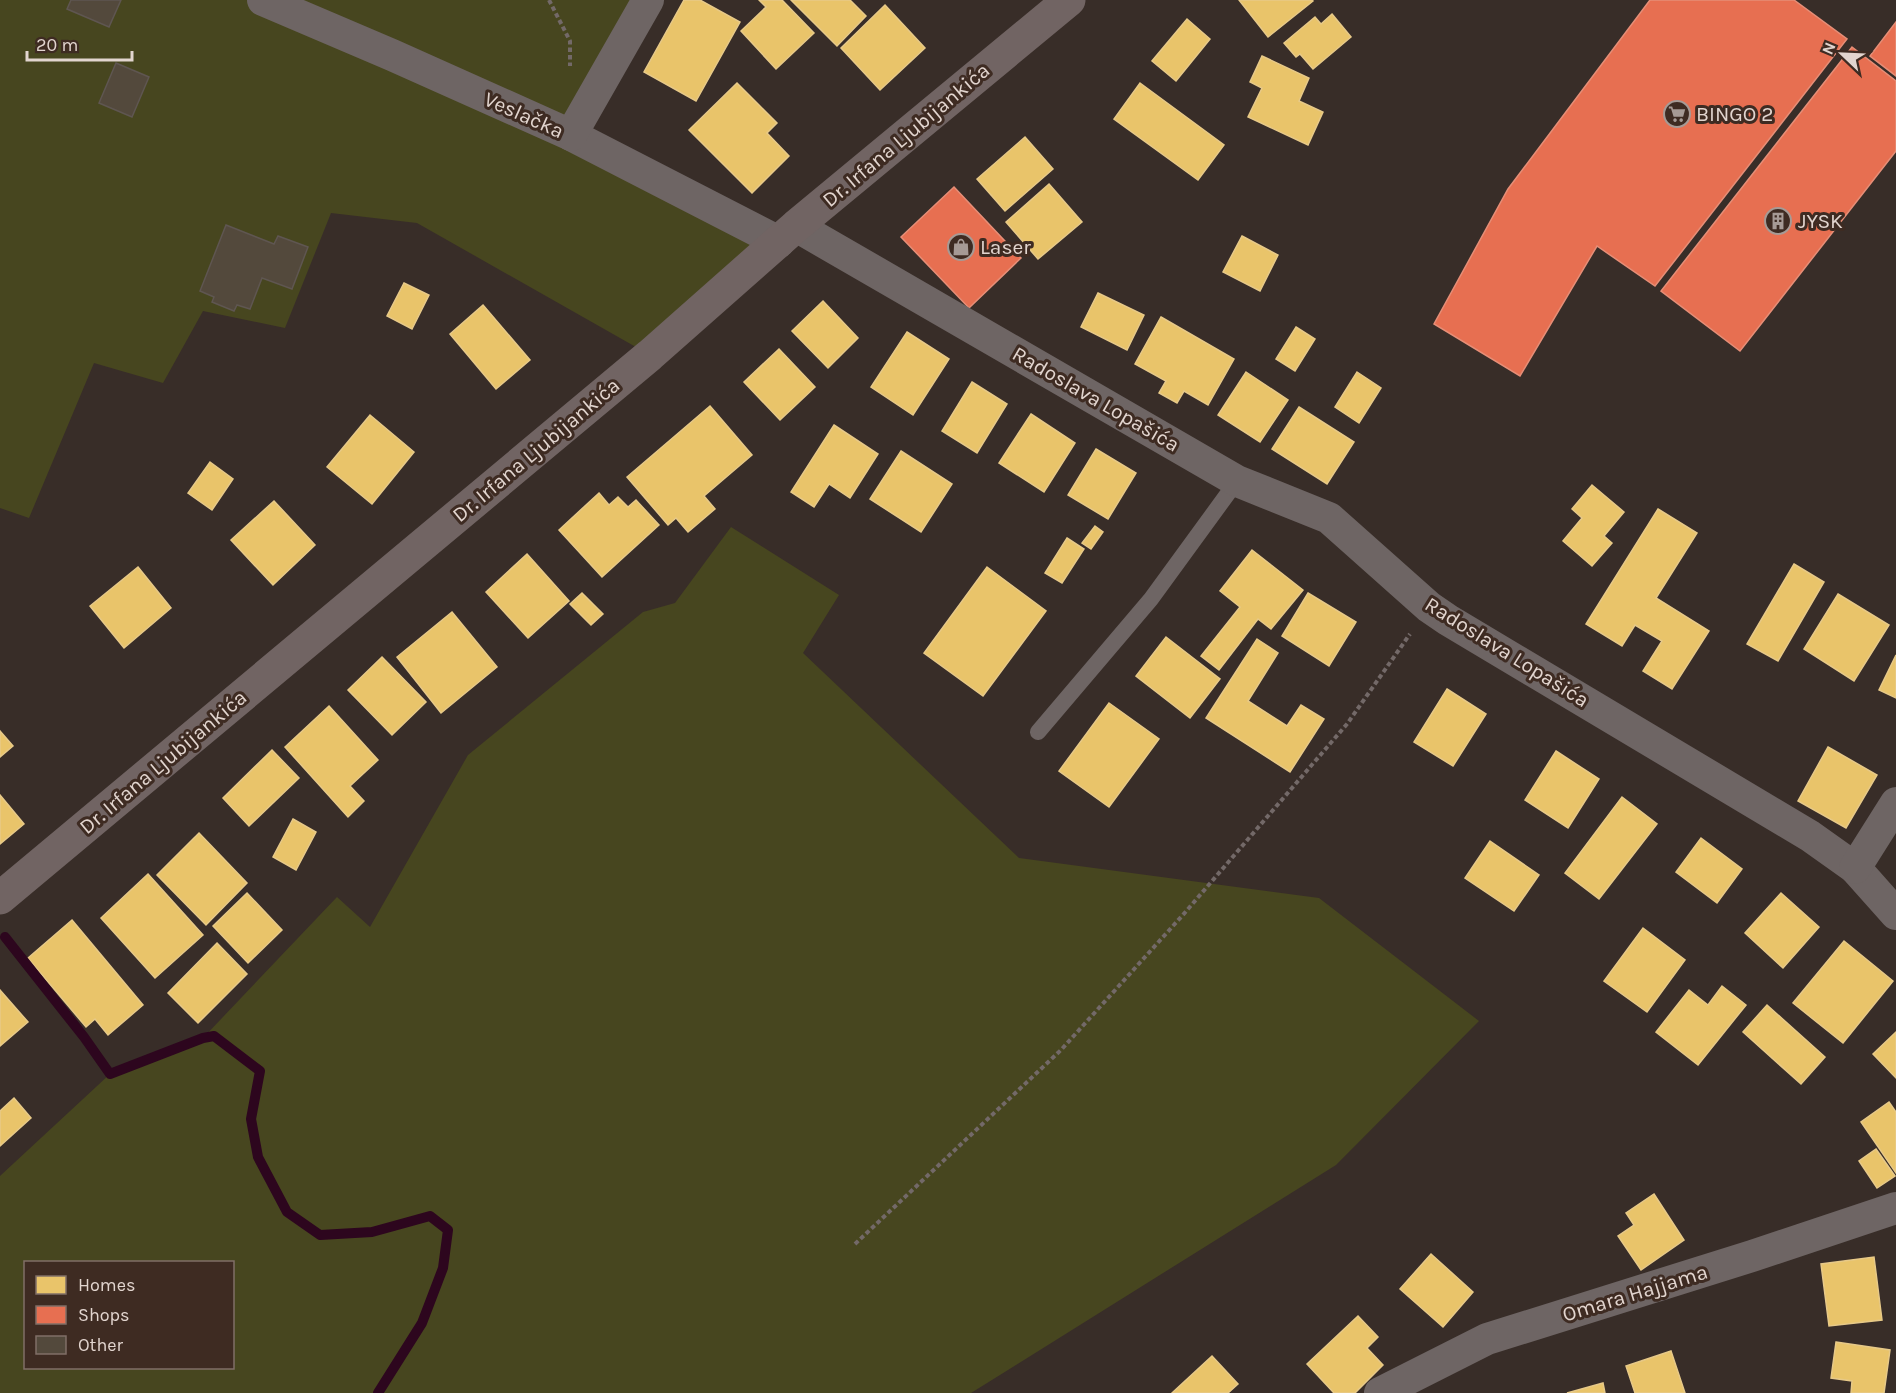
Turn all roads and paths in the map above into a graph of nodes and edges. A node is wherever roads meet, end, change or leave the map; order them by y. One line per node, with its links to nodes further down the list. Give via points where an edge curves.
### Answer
1 (263, 0): 6 (street, Veslačka)
2 (549, 0): 5 (path, via 570,41)
3 (648, 0): 6 (street)
4 (1069, 0): 7 (main road, Dr. Irfana Ljubijankića)
5 (570, 76)
6 (571, 135): 7 (street, Veslačka)
7 (788, 234): 8 (street, Radoslava Lopašića); 13 (main road, Dr. Irfana Ljubijankića, via 650,355)
8 (1237, 481): 9 (street, Radoslava Lopašića, via 1329,518); 10 (lane, via 1151,598)
9 (1429, 607): 12 (street, Radoslava Lopašića, via 1810,836); 16 (path, via 1347,724 1167,933 1061,1050)
10 (1038, 732)
11 (1896, 803): 12 (street)
12 (1855, 868): 14 (street, Radoslava Lopašića)
13 (0, 898)
14 (1896, 914)
15 (1896, 1208): 17 (street, Omara Hajjama, via 1487,1339)
16 (855, 1244)
17 (1380, 1393)

